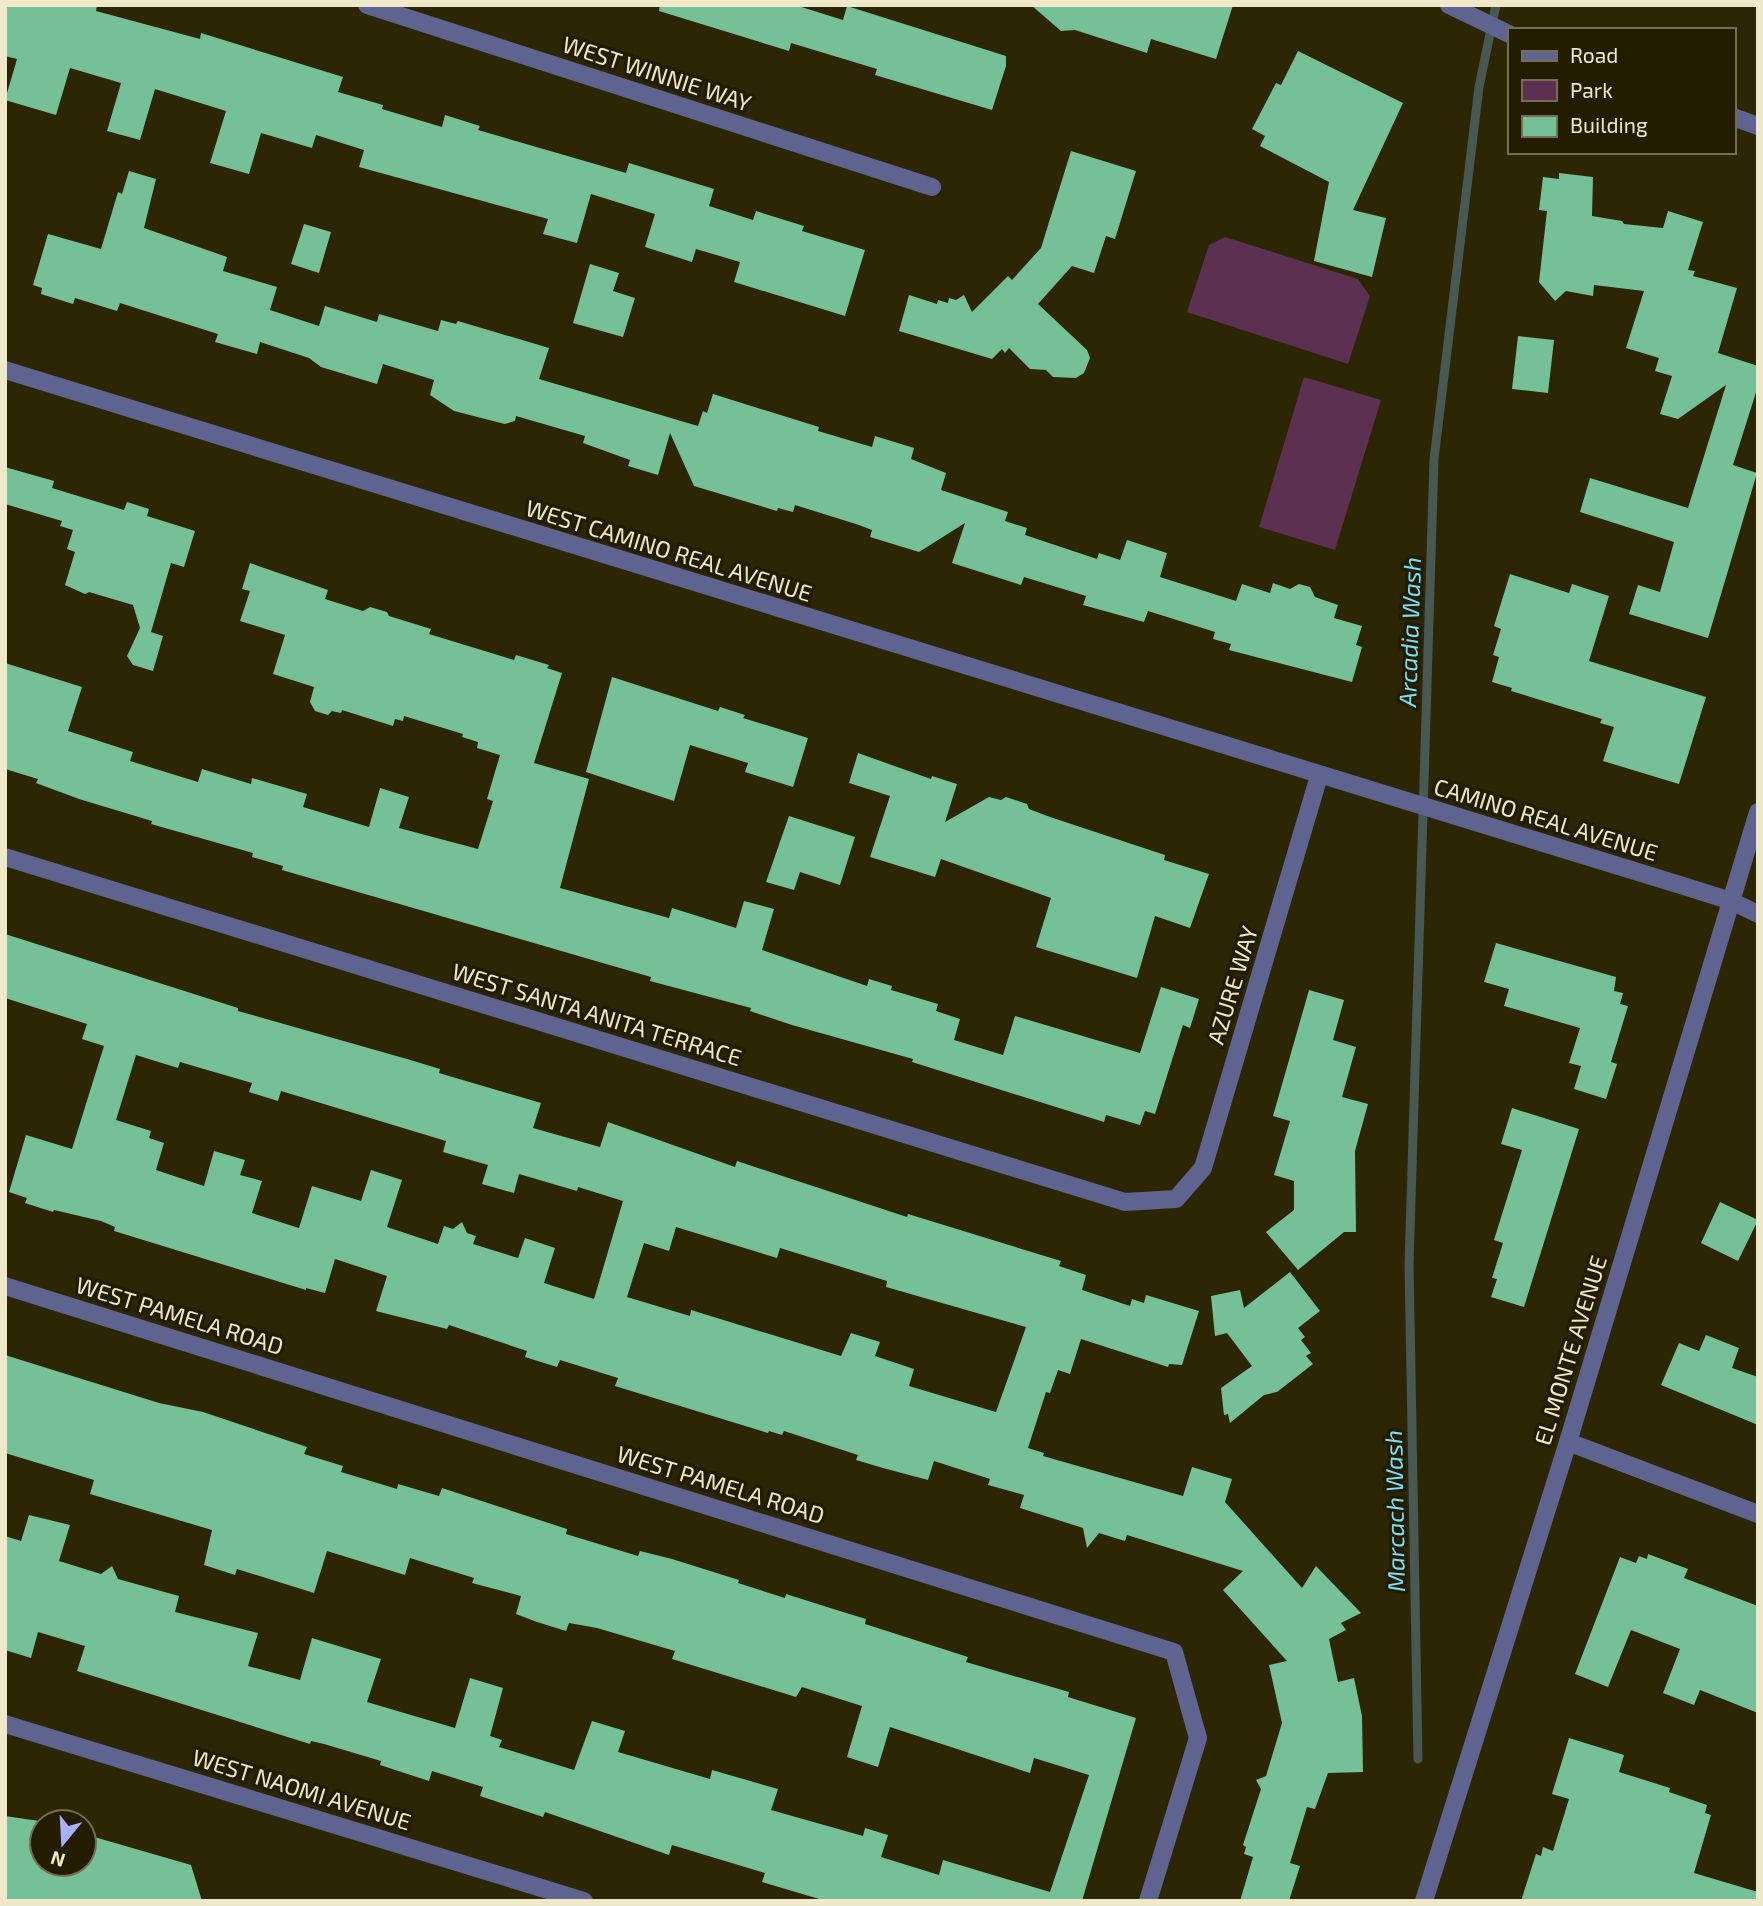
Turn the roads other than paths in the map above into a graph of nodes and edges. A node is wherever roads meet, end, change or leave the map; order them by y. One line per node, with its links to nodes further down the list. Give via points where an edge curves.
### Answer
1 (367, 5): 6 (street, WEST WINNIE WAY)
2 (1449, 5): 3 (street)
3 (1508, 34)
4 (1735, 118): 5 (street)
5 (1758, 126)
6 (932, 187)
7 (5, 370): 8 (street, WEST CAMINO REAL AVENUE)
8 (1319, 776): 11 (street, CAMINO REAL AVENUE); 13 (street, AZURE WAY, via 1203,1168)
9 (1758, 811): 11 (street, EL MONTE AVENUE)
10 (5, 857): 13 (street, WEST SANTA ANITA TERRACE, via 1125,1202)
11 (1731, 901): 12 (street, CAMINO REAL AVENUE); 15 (street, EL MONTE AVENUE)
12 (1758, 914)
13 (1176, 1199)
14 (5, 1286): 19 (street, WEST PAMELA ROAD, via 1174,1652 1198,1738)
15 (1569, 1442): 16 (street); 20 (street, EL MONTE AVENUE)
16 (1758, 1514)
17 (5, 1724): 18 (street, WEST NAOMI AVENUE)
18 (584, 1901)
19 (1148, 1901)
20 (1424, 1901)

